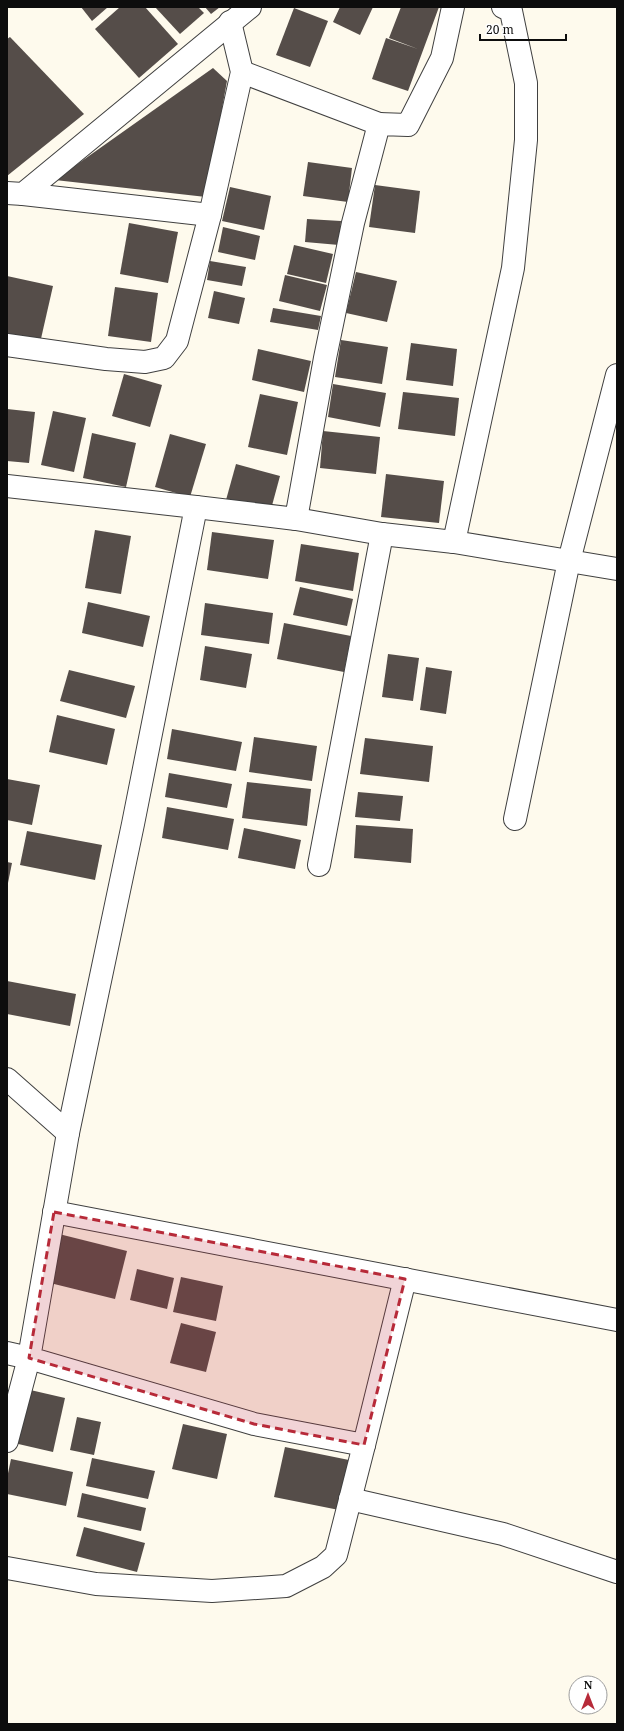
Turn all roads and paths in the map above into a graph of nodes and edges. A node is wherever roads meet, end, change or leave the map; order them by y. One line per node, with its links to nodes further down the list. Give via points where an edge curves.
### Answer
1 (250, 7): 4 (street)
2 (453, 7): 6 (street, via 442,58 408,125)
3 (509, 8): 15 (street, via 526,83 526,140 514,261)
4 (230, 22): 5 (street); 7 (street)
5 (242, 72): 6 (street); 8 (street)
6 (379, 124): 13 (street, via 351,230)
7 (15, 194): 8 (street)
8 (210, 215): 9 (street, via 177,341 164,358 145,362 106,359)
9 (7, 345)
10 (617, 375): 16 (street)
11 (7, 486): 12 (street)
12 (196, 507): 13 (street); 21 (street)
13 (296, 519): 14 (street)
14 (382, 534): 15 (street); 19 (street)
15 (454, 542): 16 (street)
16 (569, 561): 17 (street); 18 (street)
17 (617, 569)
18 (515, 819)
19 (319, 865)
20 (7, 1079): 21 (street)
21 (68, 1133): 22 (street)
22 (54, 1212): 23 (street); 26 (street)
23 (405, 1279): 24 (street); 28 (street)
24 (617, 1320)
25 (7, 1353): 26 (street)
26 (29, 1358): 27 (street); 28 (street, via 254,1424)
27 (7, 1441)
28 (364, 1445): 29 (street)
29 (350, 1499): 30 (street, via 336,1555 286,1586 212,1591 96,1584); 31 (street, via 503,1534)
30 (7, 1568)
31 (617, 1572)

